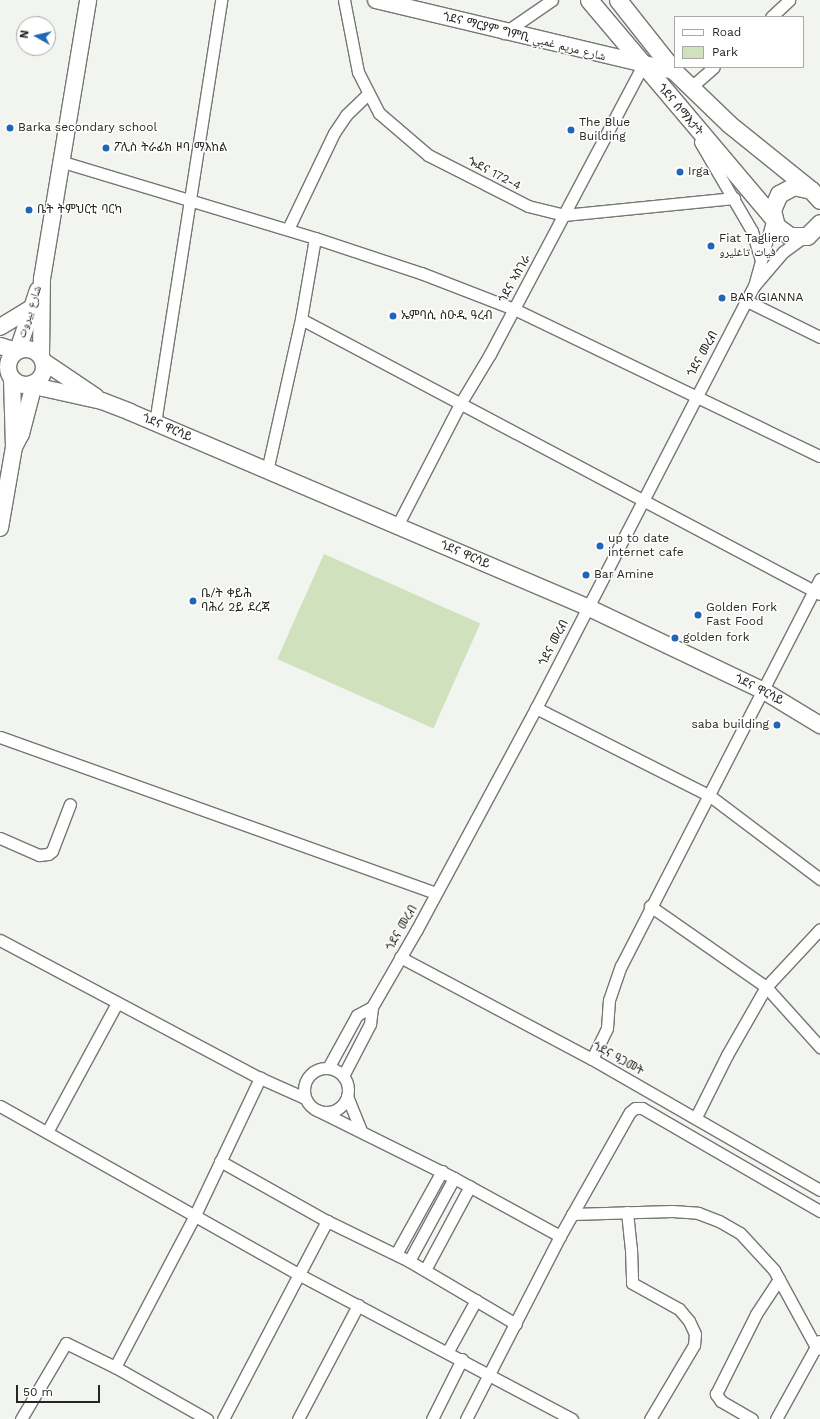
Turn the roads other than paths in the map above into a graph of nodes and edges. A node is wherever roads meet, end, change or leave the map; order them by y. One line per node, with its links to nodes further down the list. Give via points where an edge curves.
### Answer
1 (88, 0): 17 (main road)
2 (221, 0): 19 (street)
3 (344, 0): 15 (street, ጐደና 172-4, via 352,54)
4 (376, 0): 10 (main road, ጎደና ማርያም ግምቢ شارع مريم غمبي)
5 (552, 0): 10 (street)
6 (589, 0): 11 (main road, ጎደና ሰማእታት)
7 (618, 0): 13 (main road, ጎደና ሰማእታት)
8 (789, 0): 9 (street)
9 (772, 16)
10 (504, 32): 11 (main road, ጎደና ማርያም ግምቢ شارع مريم غمبي)
11 (643, 65): 13 (main road, ጎደና ማርያም ግምቢ شارع مريم غمبي); 16 (main road, ጎደና ሰማእታት); 21 (street, ጎደና ኣስገራ)
12 (713, 68): 14 (street)
13 (674, 71): 14 (main road, ጎደና ሰማእታት)
14 (691, 87): 18 (main road, ጎደና ሰማእታት, via 729,124)
15 (367, 95): 21 (street, ጐደና 172-4, via 379,113 428,155 528,206); 24 (street, via 346,115 334,133)
16 (686, 117): 20 (street); 22 (main road, ጎደና ሰማእታት)
17 (60, 161): 19 (street); 28 (main road)
18 (816, 195): 22 (main road, via 794,186 779,194 773,206)
19 (191, 198): 24 (street); 44 (street)
20 (734, 198): 21 (street, ጐደና 172-4); 27 (street, via 752,231)
21 (564, 215): 32 (street, ጎደና ኣስገራ)
22 (773, 218): 25 (main road, ጎደና ሰማእታት, via 776,226 790,236); 27 (street)
23 (820, 223): 25 (main road)
24 (288, 229): 26 (street)
25 (813, 235): 29 (street, via 783,252)
26 (315, 238): 32 (street, via 421,273); 33 (street)
27 (761, 260): 29 (street)
28 (42, 279): 31 (main road, شارع بيروت); 38 (main road, شارع بيروت)
29 (754, 286): 30 (street, ጎደና መረብ)
30 (747, 301): 35 (street); 41 (street, ጎደና መረብ)
31 (30, 309): 34 (main road); 37 (main road, شارع بيروت)
32 (514, 309): 41 (street); 43 (street, ጎደና ኣስገራ)
33 (301, 319): 43 (street); 47 (street)
34 (0, 327)
35 (820, 337)
36 (0, 346): 37 (main road)
37 (17, 351): 38 (main road, via 33,350); 39 (main road, via 8,364)
38 (42, 359): 40 (main road, via 43,374); 42 (main road, ጎደና ዋርሳይ)
39 (7, 374): 40 (main road, via 18,384); 45 (main road)
40 (34, 384): 42 (main road, ጎደና ዋርሳይ); 45 (main road, via 21,434)
41 (696, 394): 46 (street); 49 (street, ጎደና መረብ)
42 (102, 401): 44 (main road, ጎደና ዋርሳይ)
43 (460, 404): 49 (street); 50 (street, ጎደና ኣስገራ)
44 (155, 423): 47 (main road, ጎደና ዋርሳይ)
45 (14, 447): 48 (main road)
46 (820, 456)
47 (267, 471): 50 (main road, ጎደና ዋርሳይ)
48 (4, 480): 51 (main road)
49 (642, 499): 53 (street); 54 (street, ጎደና መረብ)
50 (397, 526): 54 (main road, ጎደና ዋርሳይ)
51 (0, 528)
52 (820, 579): 53 (street)
53 (817, 592): 55 (street)
54 (587, 607): 55 (main road, ጎደና ዋርሳይ); 56 (street, ጎደና መረብ)
55 (764, 691): 57 (main road, ጎደና ዋርሳይ); 59 (street)
56 (536, 708): 59 (street); 63 (street, ጎደና መረብ)
57 (820, 725)
58 (0, 737): 63 (street)
59 (710, 796): 62 (street); 64 (street)
60 (70, 804): 61 (street, via 52,851 48,854 39,855)
61 (0, 838)
62 (820, 879)
63 (435, 893): 67 (street, ጎደና መረብ)
64 (650, 906): 68 (street); 74 (street, via 612,987 607,1028)
65 (820, 929): 68 (street)
66 (0, 940): 69 (street)
67 (400, 957): 70 (street, ጎደና መረብ); 74 (street, ጎደና ዓጋመት)
68 (766, 987): 72 (street); 84 (street, via 727,1055)
69 (117, 1004): 77 (street); 86 (street)
70 (372, 1007): 71 (street, ጎደና መረብ, via 357,1015); 73 (street, ጎደና መረብ, via 370,1024)
71 (342, 1042): 73 (street); 75 (street, ጎደና መረብ)
72 (820, 1047)
73 (356, 1050): 76 (street, ጎደና መረብ)
74 (592, 1059): 84 (street, ጎደና ዓጋመት)
75 (328, 1068): 76 (street); 78 (street, via 314,1072)
76 (343, 1076): 80 (street, via 348,1089)
77 (260, 1078): 79 (street); 87 (street)
78 (306, 1082): 79 (street); 81 (street)
79 (278, 1086): 81 (street)
80 (347, 1096): 83 (street, via 338,1108 324,1112); 85 (street)
81 (305, 1098): 83 (street)
82 (0, 1106): 86 (street)
83 (317, 1110): 85 (street)
84 (696, 1117): 91 (street, ጎደና ዓጋመት)
85 (361, 1130): 88 (street)
86 (47, 1132): 95 (street)
87 (220, 1161): 95 (street); 96 (street)
88 (442, 1172): 89 (street); 98 (street)
89 (454, 1178): 90 (street); 99 (street)
90 (470, 1186): 97 (street); 100 (street)
91 (820, 1190)
92 (820, 1211): 94 (street, via 642,1108 635,1108 630,1112)
93 (626, 1212): 94 (street); 102 (street, via 698,1213 719,1221 740,1233 756,1248); 118 (street, via 632,1283 678,1309 689,1321 695,1334 694,1345)
94 (572, 1214): 97 (street)
95 (195, 1215): 101 (street); 109 (street)
96 (327, 1221): 98 (street); 101 (street)
97 (560, 1236): 105 (street)
98 (396, 1254): 99 (street)
99 (409, 1261): 100 (street)
100 (425, 1270): 103 (street)
101 (298, 1274): 104 (street); 113 (street)
102 (779, 1279): 106 (street); 119 (street, via 756,1314 716,1394 721,1401)
103 (476, 1300): 105 (street); 107 (street)
104 (358, 1305): 107 (street); 114 (street)
105 (516, 1324): 110 (street)
106 (819, 1345): 120 (street)
107 (448, 1351): 108 (street)
108 (462, 1359): 110 (street); 115 (street)
109 (115, 1367): 111 (street, via 69,1344 63,1345); 112 (street)
110 (490, 1374): 116 (street); 117 (street)
111 (21, 1419)
112 (207, 1419)
113 (223, 1419)
114 (298, 1419)
115 (432, 1419)
116 (466, 1419)
117 (572, 1419)
118 (650, 1419)
119 (752, 1419)
120 (776, 1419)

